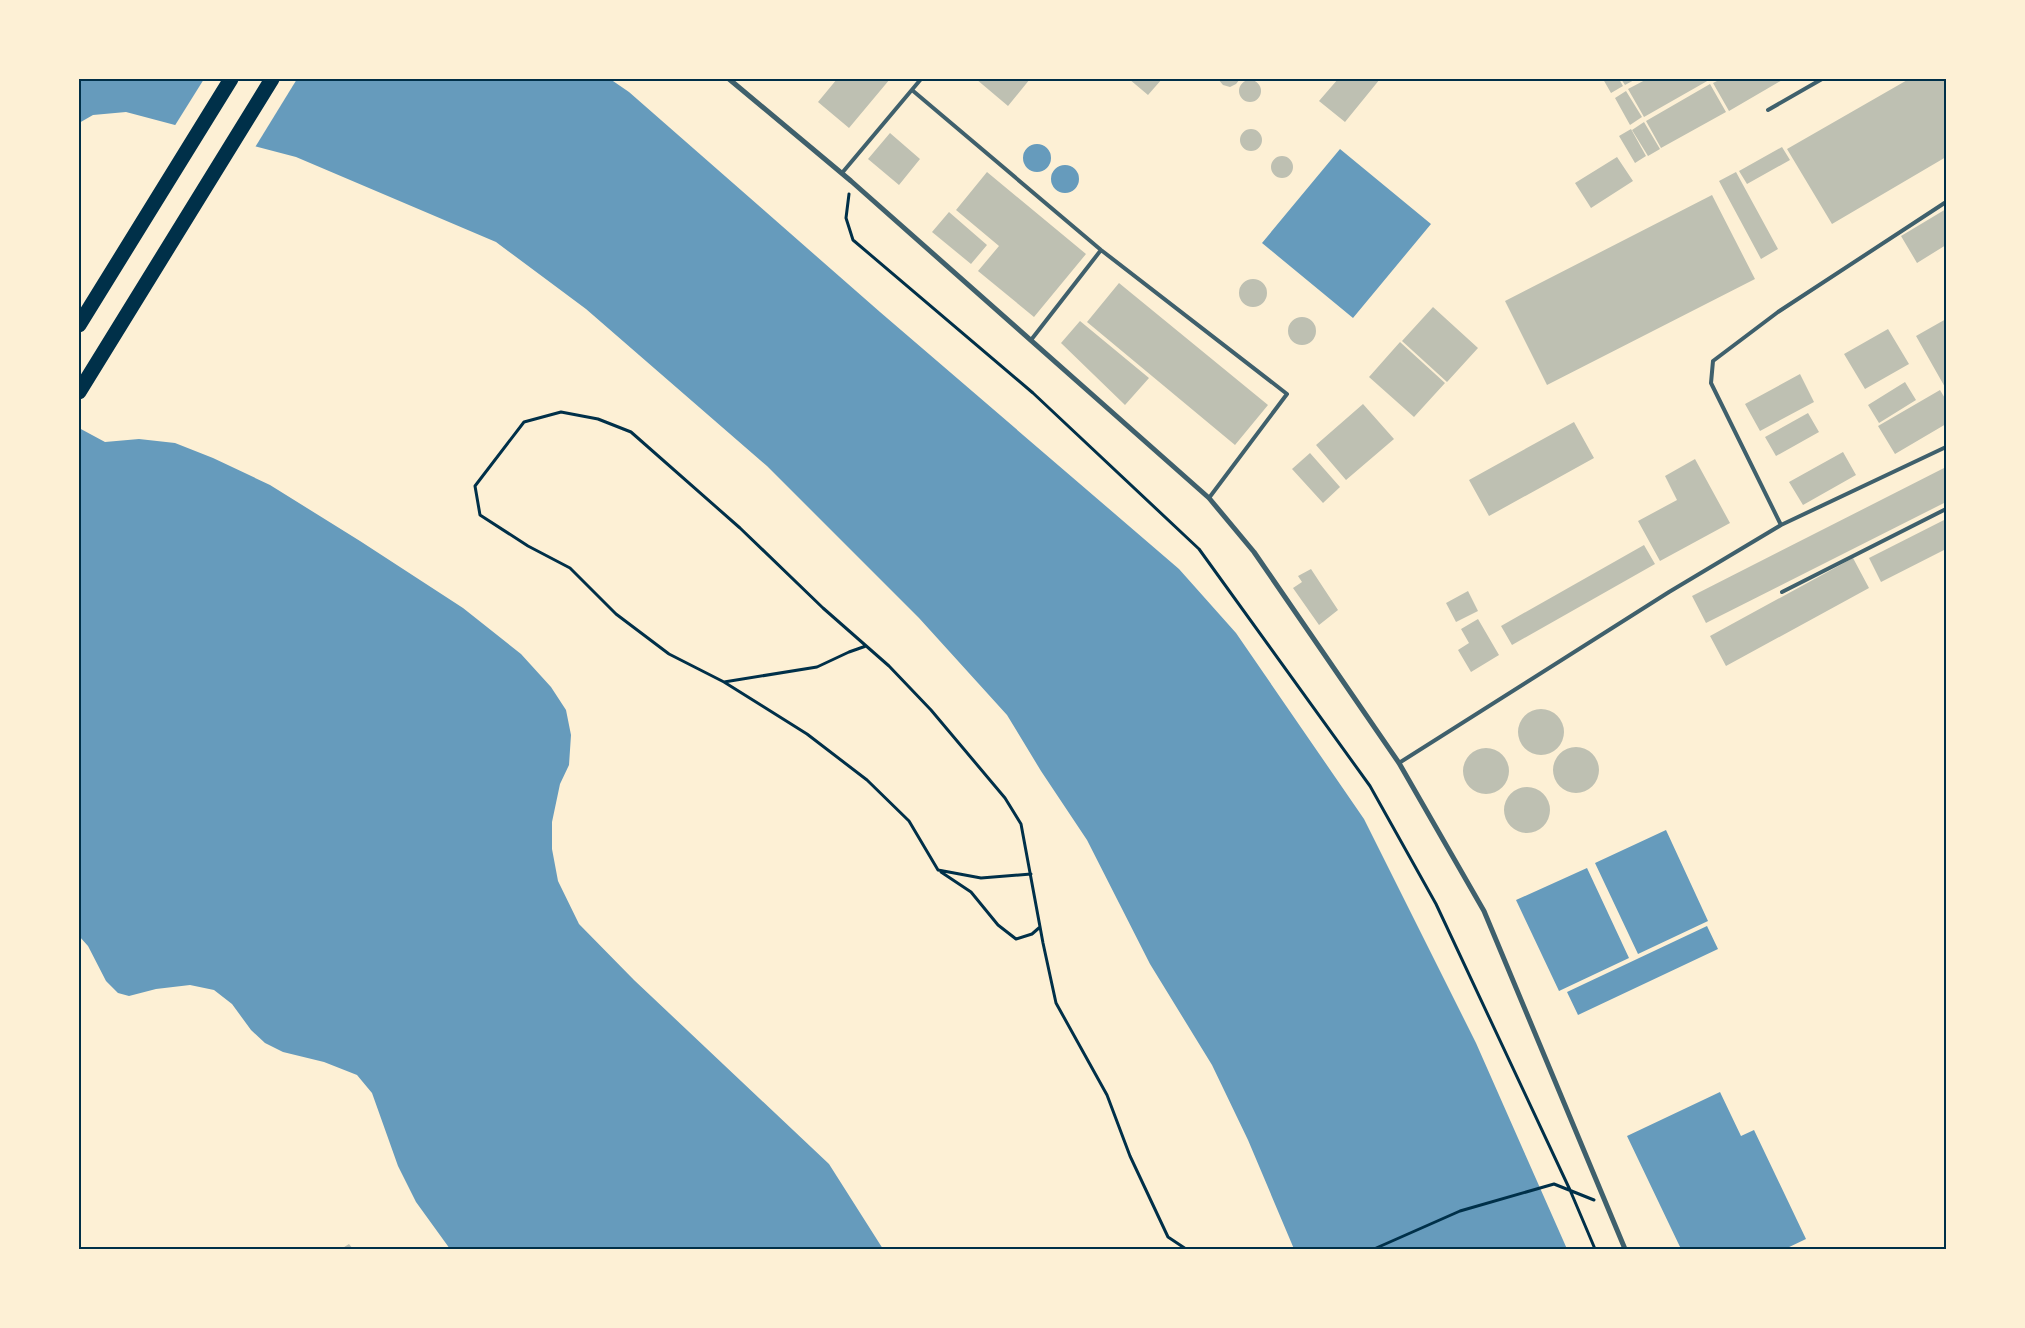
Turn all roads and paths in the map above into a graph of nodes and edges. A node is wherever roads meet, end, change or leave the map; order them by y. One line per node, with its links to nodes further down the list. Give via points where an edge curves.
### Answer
1 (231, 79): 12 (highway)
2 (272, 79): 14 (highway)
3 (729, 79): 8 (street)
4 (921, 79): 6 (lane)
5 (1822, 79): 7 (lane)
6 (912, 90): 8 (lane); 11 (lane)
7 (1768, 110)
8 (842, 173): 9 (street)
9 (851, 181): 13 (street); 26 (path, via 846,218 853,240 1033,393 1199,549 1370,786 1436,904)
10 (1946, 202): 18 (lane, via 1778,312 1713,361 1711,383)
11 (1101, 250): 13 (lane); 16 (lane, via 1288,394)
12 (79, 325)
13 (1031, 340): 16 (street)
14 (79, 392)
15 (1946, 447): 18 (lane)
16 (1209, 498): 22 (street, via 1254,552)
17 (1946, 509): 19 (lane)
18 (1781, 524): 22 (lane)
19 (1782, 592)
20 (866, 646): 21 (path, via 817,667); 21 (path, via 631,432 598,419 561,412 524,422 475,486 480,515 570,568 616,614 668,654); 24 (path, via 930,710 1005,798 1021,824)
21 (724, 682): 23 (path, via 807,734 867,780 910,821)
22 (1399, 763): 27 (street, via 1484,911)
23 (938, 870): 24 (path, via 981,878); 25 (path, via 971,892 998,925 1016,939 1032,934)
24 (1032, 874): 25 (path)
25 (1040, 927): 28 (path, via 1056,1003 1107,1095 1130,1156 1168,1237)
26 (1570, 1190): 27 (path); 29 (path, via 1554,1184 1502,1198 1460,1211); 30 (path)
27 (1606, 1205): 31 (street)
28 (1186, 1249)
29 (1374, 1249)
30 (1595, 1249)
31 (1624, 1249)

